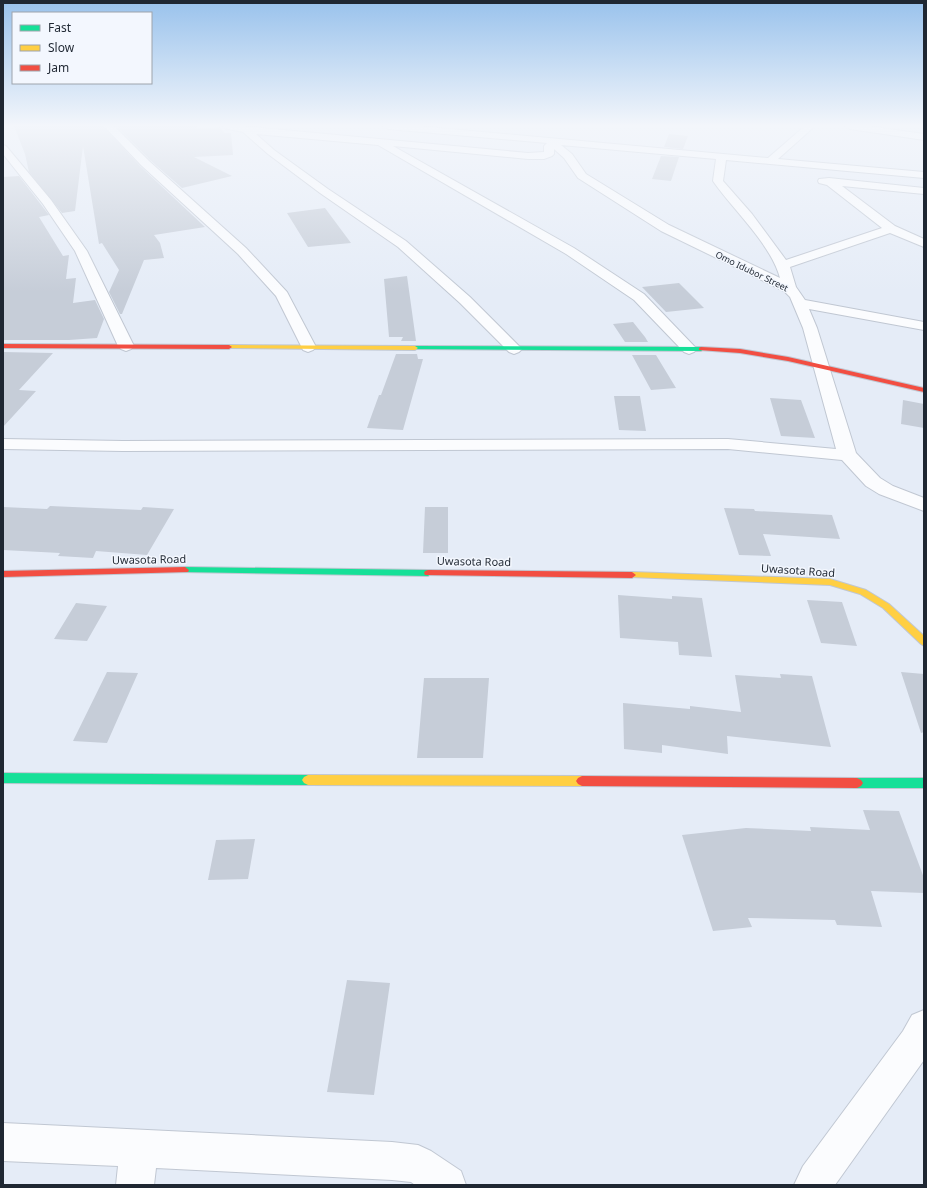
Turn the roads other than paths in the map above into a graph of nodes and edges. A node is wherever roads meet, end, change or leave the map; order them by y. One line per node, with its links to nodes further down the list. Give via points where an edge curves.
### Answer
1 (30, 181): 18 (street, via 81,251)
2 (165, 181): 19 (street, via 242,251 282,295)
3 (311, 181): 20 (street, via 402,244 465,300)
4 (446, 181): 21 (street, via 570,251 633,292)
5 (591, 181): 14 (street, Omo Idubor Street, via 665,228)
6 (718, 181): 13 (street, via 753,222)
7 (826, 181): 9 (street)
8 (914, 181): 10 (street)
9 (830, 182): 10 (street); 11 (street)
10 (922, 191)
11 (891, 229): 12 (street); 13 (street)
12 (924, 243)
13 (783, 265): 14 (street)
14 (789, 288): 15 (street, Omo Idubor Street)
15 (799, 303): 16 (street); 22 (street, Omo Idubor Street)
16 (924, 326)
17 (3, 346): 18 (street)
18 (126, 346): 19 (street)
19 (308, 347): 20 (street)
20 (514, 349): 21 (street)
21 (689, 349): 22 (street, via 740,351)
22 (822, 366): 23 (street); 25 (street, Omo Idubor Street)
23 (924, 390)
24 (3, 444): 25 (street, via 728,444)
25 (847, 455): 26 (street, Omo Idubor Street, via 873,482)
26 (924, 505)
27 (3, 574): 28 (street, Uwasota Road, via 191,570 627,575 830,582 863,592 886,606)
28 (924, 642)
29 (3, 778): 30 (street)
30 (924, 783)
31 (924, 1027): 36 (street)
32 (3, 1142): 33 (street)
33 (139, 1148): 34 (street); 35 (street, via 418,1164)
34 (135, 1185)
35 (447, 1185)
36 (813, 1185)

